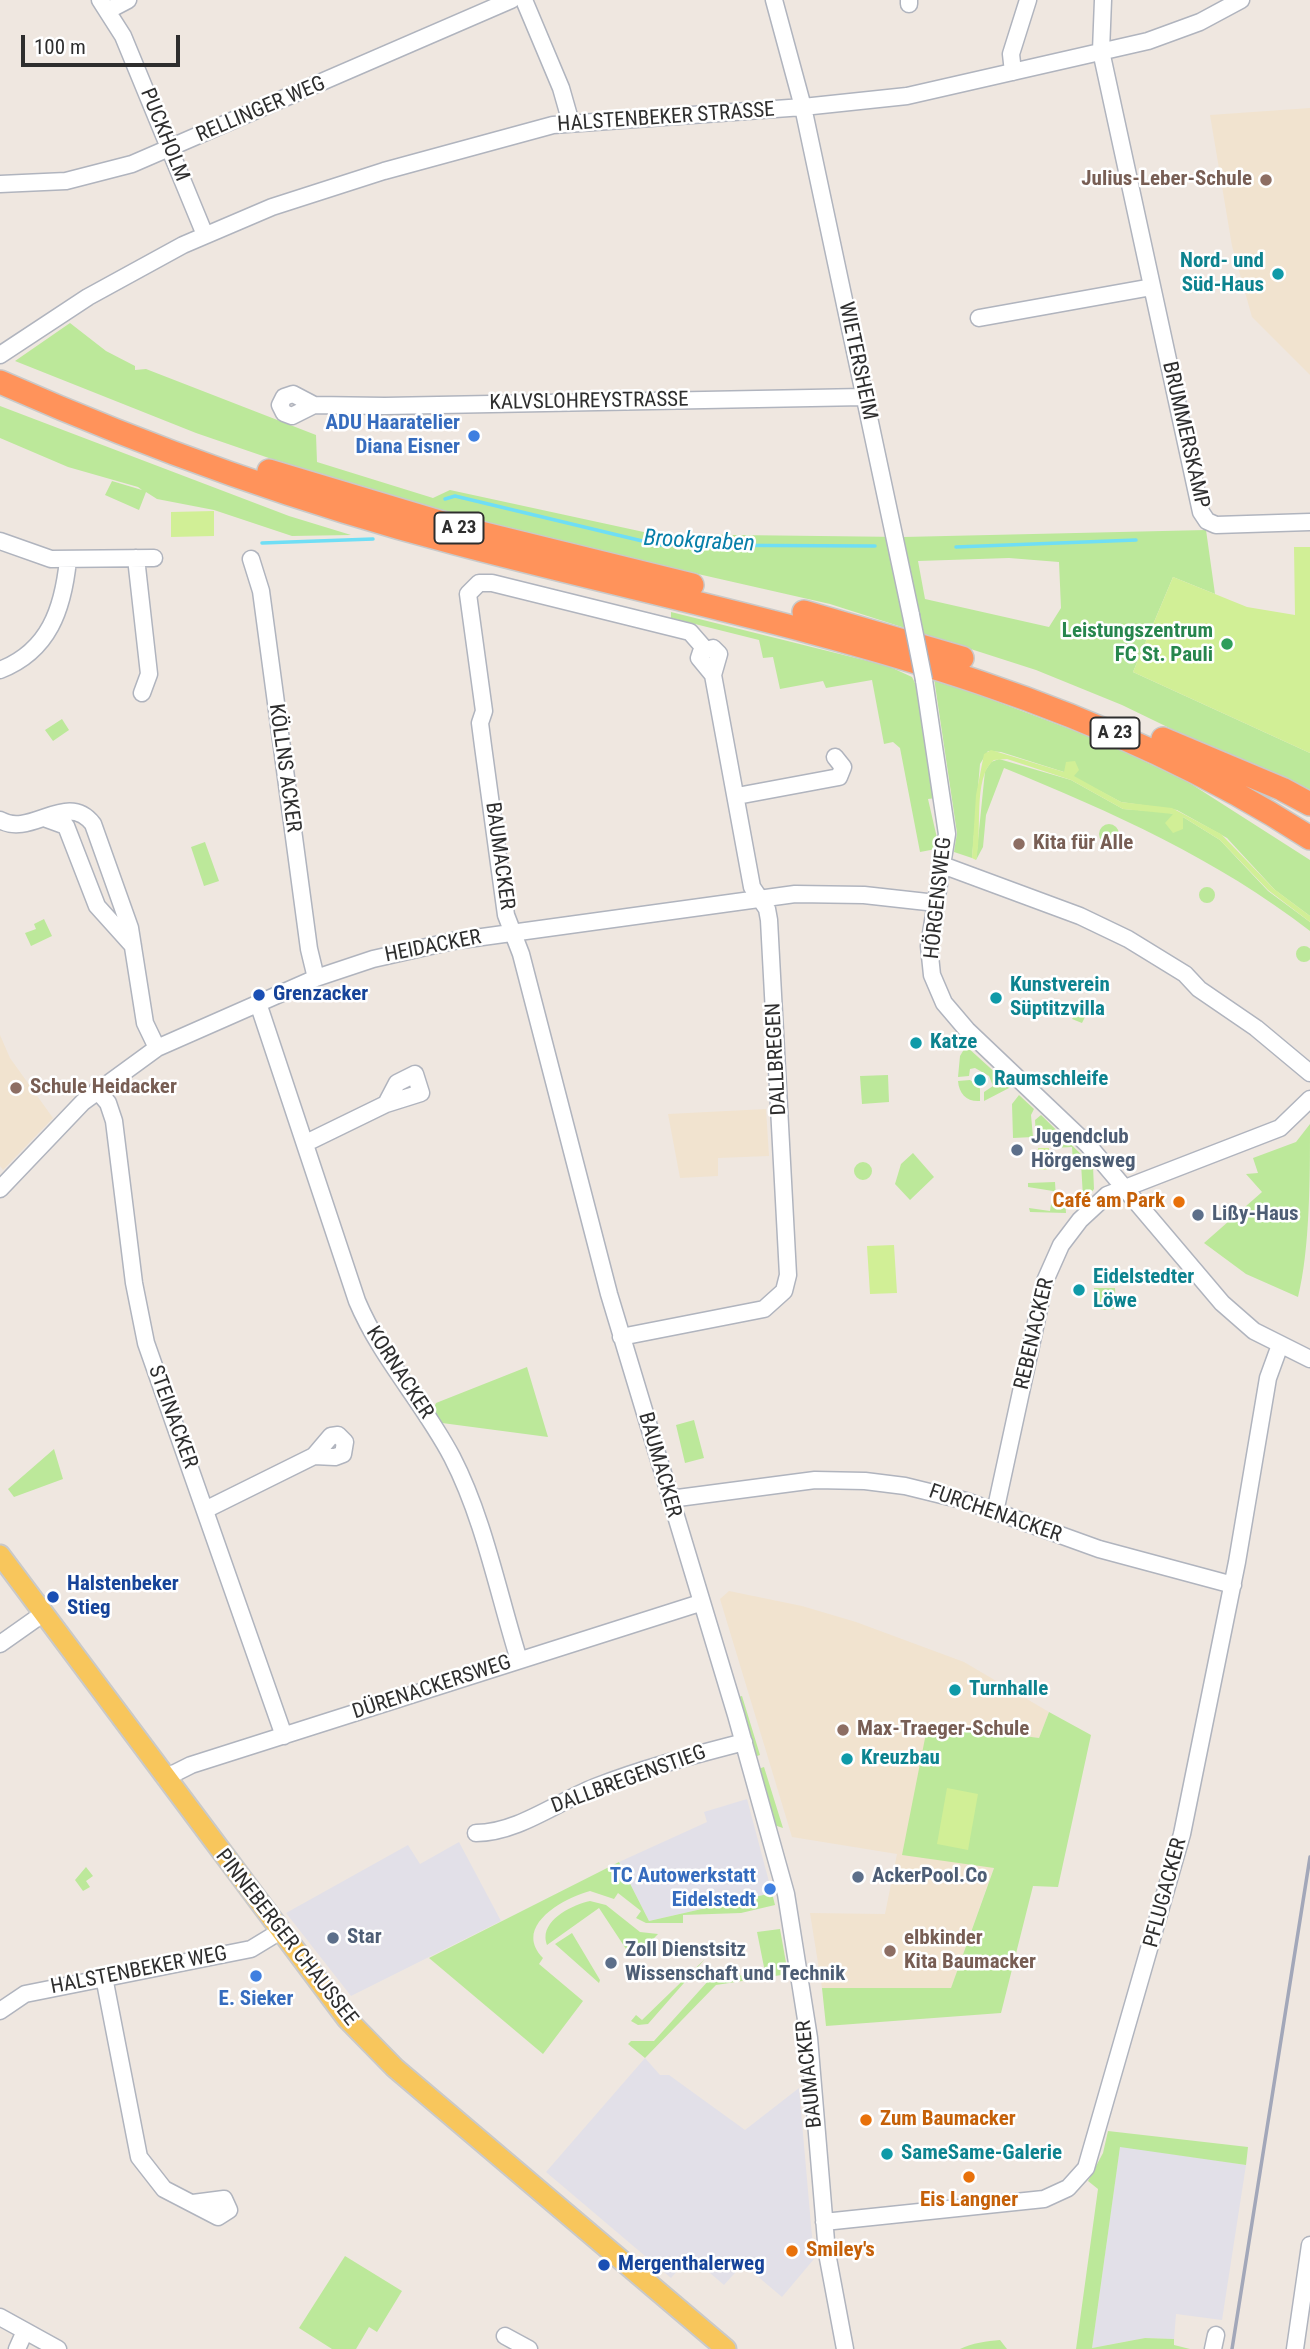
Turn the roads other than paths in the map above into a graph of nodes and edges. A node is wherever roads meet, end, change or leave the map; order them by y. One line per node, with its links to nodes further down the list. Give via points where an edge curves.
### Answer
1 (128, 0): 8 (street)
2 (511, 0): 13 (street, RELLINGER WEG)
3 (523, 0): 12 (street)
4 (774, 0): 11 (street, WIETERSHEIM)
5 (1028, 0): 10 (street, via 1011,54)
6 (1103, 0): 9 (street, BRUMMERSKAMP)
7 (1241, 0): 9 (street, HALSTENBEKER STRASSE, via 1171,34)
8 (104, 5): 13 (street, PUCKHOLM)
9 (1101, 51): 10 (street, HALSTENBEKER STRASSE); 16 (street, BRUMMERSKAMP)
10 (1013, 72): 11 (street, HALSTENBEKER STRASSE, via 906,96)
11 (803, 107): 12 (street, HALSTENBEKER STRASSE); 21 (street, WIETERSHEIM)
12 (571, 123): 15 (street, HALSTENBEKER STRASSE, via 370,175)
13 (170, 150): 14 (street, RELLINGER WEG, via 87,177); 15 (street, PUCKHOLM)
14 (0, 184)
15 (205, 235): 18 (street, HALSTENBEKER STRASSE, via 133,270)
16 (1152, 287): 17 (street); 23 (street, BRUMMERSKAMP, via 1201,512 1207,522)
17 (979, 318)
18 (0, 355)
19 (0, 365): 33 (highway, A 23, via 155,430 323,488 492,537 859,626 990,667 1059,692)
20 (0, 382): 40 (highway, A 23, via 150,445 297,497 536,564 852,641 1007,689 1181,765)
21 (864, 397): 22 (street, KALVSLOHREYSTRASSE); 30 (street, WIETERSHEIM)
22 (314, 405)
23 (1310, 522)
24 (0, 541): 28 (street, via 51,559)
25 (136, 558): 26 (street); 28 (street); 32 (street, via 149,674)
26 (154, 558)
27 (251, 559): 46 (street, KÖLLNS ACKER, via 261,592 310,961)
28 (68, 560): 31 (street, via 53,626 34,650)
29 (474, 585): 35 (street, DALLBREGEN, via 492,583 690,632 704,648 700,660 713,675); 44 (street, BAUMACKER, via 468,600 484,711 482,746)
30 (911, 615): 41 (street, HÖRGENSWEG, bridge, via 947,834)
31 (0, 670)
32 (142, 693)
33 (1189, 751): 36 (highway); 38 (highway, A 23)
34 (835, 757): 35 (street, via 843,766 839,777)
35 (737, 796): 42 (street, DALLBREGEN, via 752,887)
36 (1310, 804)
37 (44, 818): 39 (street, via 19,826); 45 (street, via 68,829 97,906); 45 (street, via 73,811 93,824)
38 (1310, 819)
39 (0, 820)
40 (1310, 838)
41 (945, 866): 43 (street, HÖRGENSWEG); 49 (street, via 1080,916 1128,940 1185,974)
42 (760, 899): 43 (street, HEIDACKER, via 795,894 864,895); 44 (street, HEIDACKER); 56 (street, DALLBREGEN, via 769,920 789,1275 779,1298 755,1312)
43 (936, 903): 54 (street, HÖRGENSWEG, via 929,959 944,1003)
44 (512, 932): 46 (street, HEIDACKER, via 414,948); 56 (street, BAUMACKER)
45 (132, 946): 48 (street, via 145,1023)
46 (316, 978): 47 (street, HEIDACKER)
47 (258, 1003): 48 (street, HEIDACKER); 53 (street, KORNACKER)
48 (156, 1048): 50 (street, HEIDACKER)
49 (1310, 1073)
50 (97, 1090): 55 (street, HEIDACKER); 61 (street, STEINACKER, via 114,1121 146,1343)
51 (1310, 1099): 54 (street, REBENACKER, via 1280,1128)
52 (386, 1104): 53 (street)
53 (306, 1143): 68 (street, KORNACKER, via 365,1322 438,1431 467,1491)
54 (1126, 1187): 57 (street, HÖRGENSWEG, via 1222,1303 1254,1331); 62 (street, REBENACKER, via 1107,1195 1080,1220 1052,1264)
55 (0, 1189)
56 (621, 1337): 60 (street, BAUMACKER)
57 (1280, 1345): 58 (street, HÖRGENSWEG); 64 (street, PFLUGACKER, via 1268,1378)
58 (1310, 1359)
59 (314, 1456): 61 (street)
60 (670, 1499): 62 (street, FURCHENACKER, via 793,1482 865,1481 926,1490); 65 (street, BAUMACKER)
61 (205, 1510): 69 (street, STEINACKER)
62 (995, 1512): 64 (street, FURCHENACKER, via 1058,1536)
63 (0, 1555): 66 (main road, PINNEBERGER CHAUSSEE)
64 (1233, 1585): 77 (street, PFLUGACKER, via 1182,1834 1086,2168 1068,2188 1044,2199)
65 (700, 1603): 68 (street, DÜRENACKERSWEG); 70 (street, BAUMACKER)
66 (44, 1613): 67 (street); 71 (main road, PINNEBERGER CHAUSSEE)
67 (0, 1644)
68 (519, 1660): 69 (street, DÜRENACKERSWEG)
69 (284, 1736): 71 (street, DÜRENACKERSWEG, via 191,1765)
70 (744, 1742): 72 (street, DALLBREGENSTIEG, via 596,1787 494,1833); 77 (street, BAUMACKER, via 781,1873 798,1957)
71 (166, 1778): 73 (main road, PINNEBERGER CHAUSSEE)
72 (476, 1833)
73 (279, 1933): 74 (street, HALSTENBEKER WEG, via 251,1949); 86 (main road, PINNEBERGER CHAUSSEE, via 328,1998 395,2068)
74 (104, 1977): 75 (street, HALSTENBEKER WEG, via 25,1994); 76 (street, via 139,2157 164,2189)
75 (0, 2011)
76 (193, 2203)
77 (824, 2222): 87 (street, BAUMACKER)
78 (1310, 2245): 79 (street)
79 (1308, 2273): 88 (street)
80 (0, 2317): 81 (street)
81 (25, 2331): 83 (street); 84 (street)
82 (505, 2336): 85 (street)
83 (17, 2349)
84 (58, 2349)
85 (529, 2349)
86 (726, 2349)
87 (845, 2349)
88 (1295, 2349)

